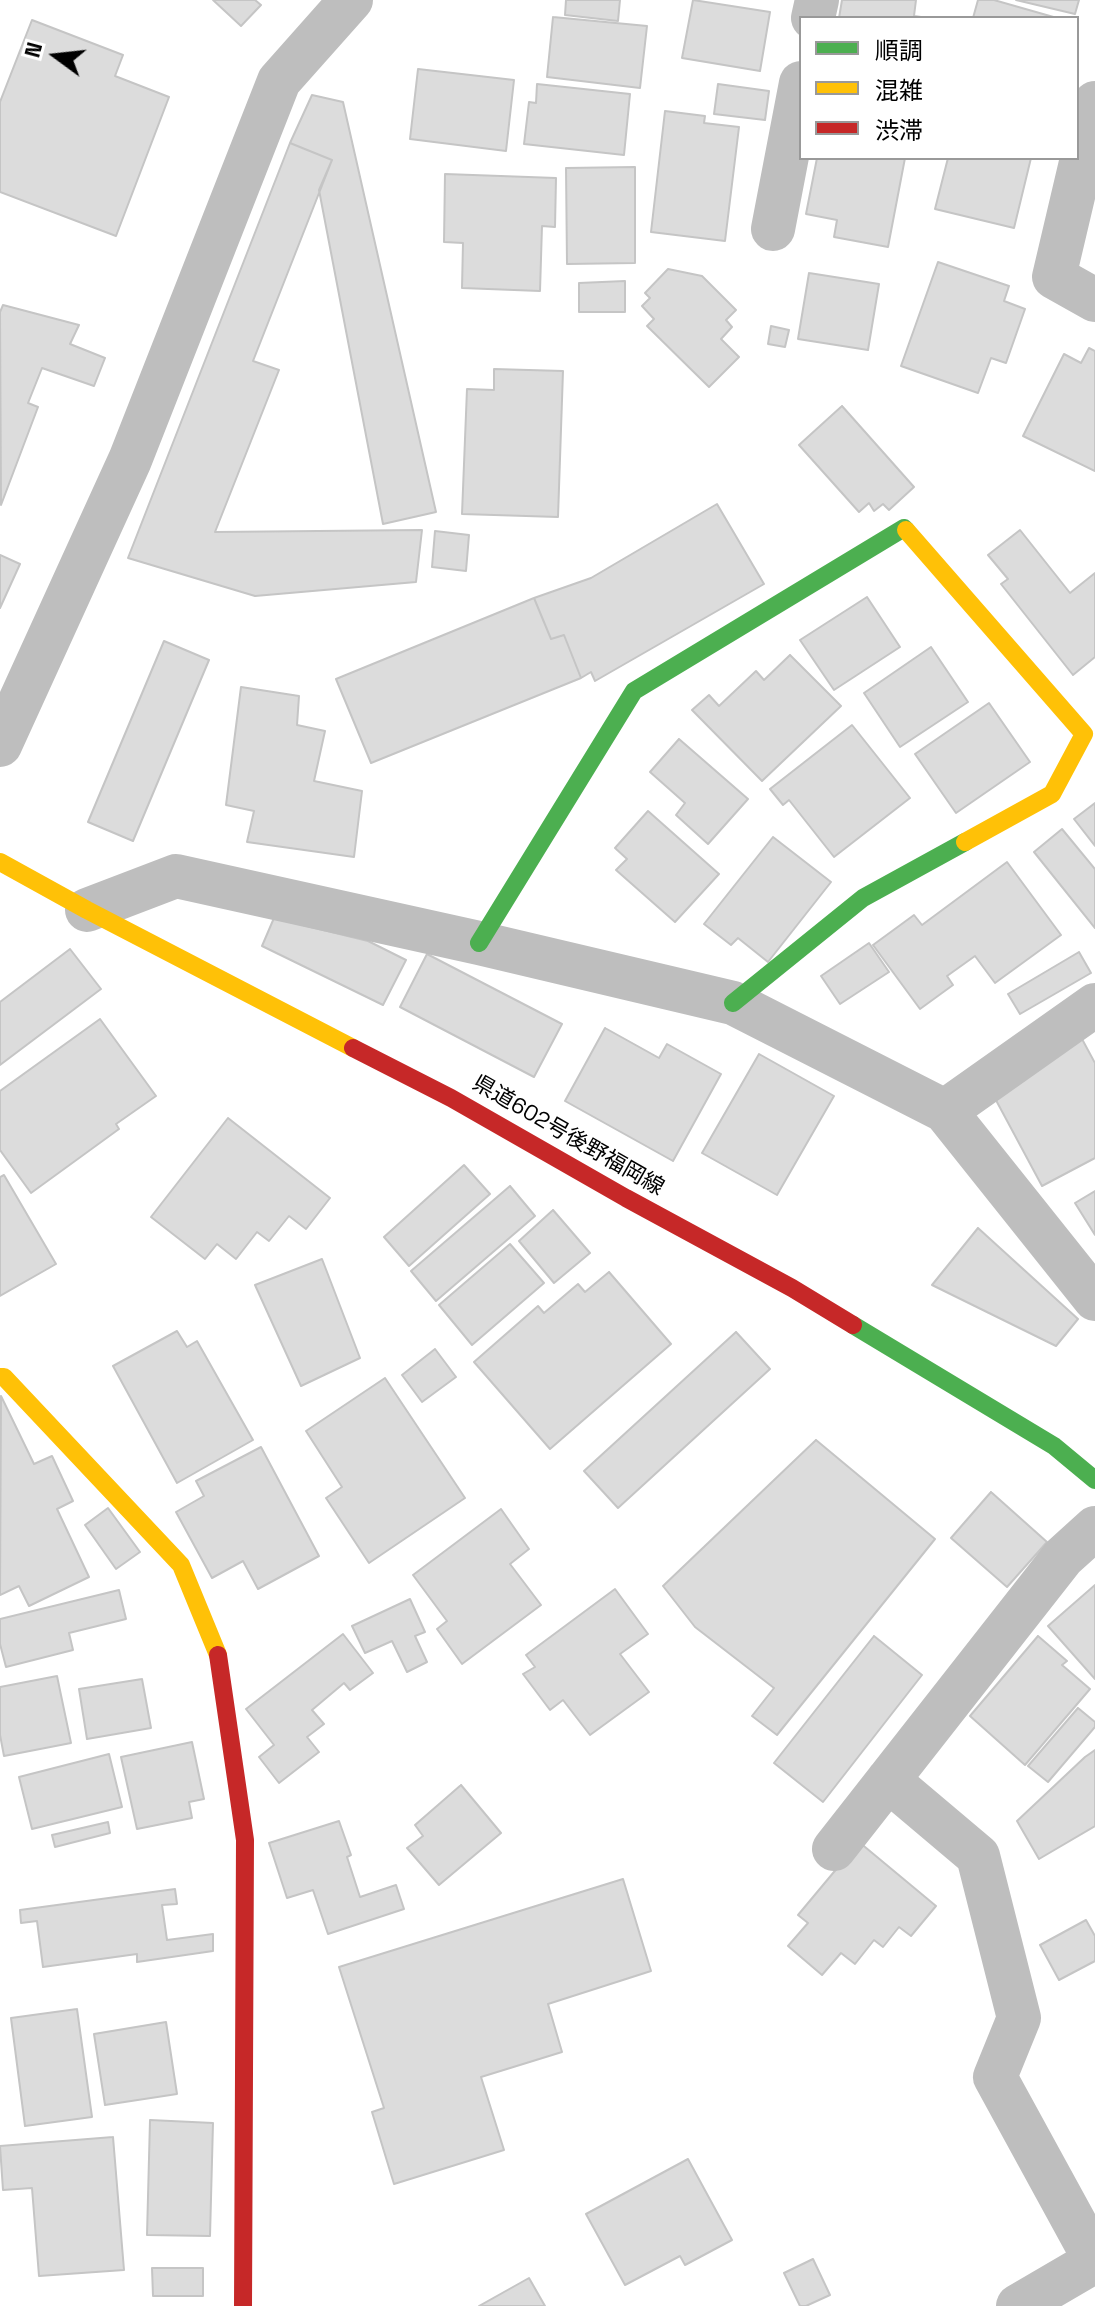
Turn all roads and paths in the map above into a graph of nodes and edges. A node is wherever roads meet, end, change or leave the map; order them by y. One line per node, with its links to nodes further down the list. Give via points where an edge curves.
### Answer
1 (351, 0): 6 (street, via 279,81 130,460)
2 (799, 93): 4 (street)
3 (1095, 103): 5 (street, via 1054,277)
4 (773, 229)
5 (1095, 300)
6 (0, 745)
7 (0, 862): 8 (street, 県道602号後野福岡線)
8 (87, 910): 9 (street, via 176,876); 15 (street, 県道602号後野福岡線, via 451,1098 792,1288 1054,1446)
9 (479, 943): 10 (street); 10 (street, via 634,691 904,528 1084,734 1052,794 863,898)
10 (733, 1003): 12 (street)
11 (1095, 1005): 12 (street)
12 (945, 1111): 13 (street)
13 (1095, 1299)
14 (1, 1375): 20 (street, via 181,1565 219,1656 245,1840)
15 (1095, 1480)
16 (1095, 1528): 17 (street, via 1063,1557)
17 (888, 1780): 18 (street); 19 (street, via 978,1856 1019,2018 995,2077)
18 (834, 1849)
19 (1095, 2260): 21 (street)
20 (243, 2306)
21 (1018, 2306)

